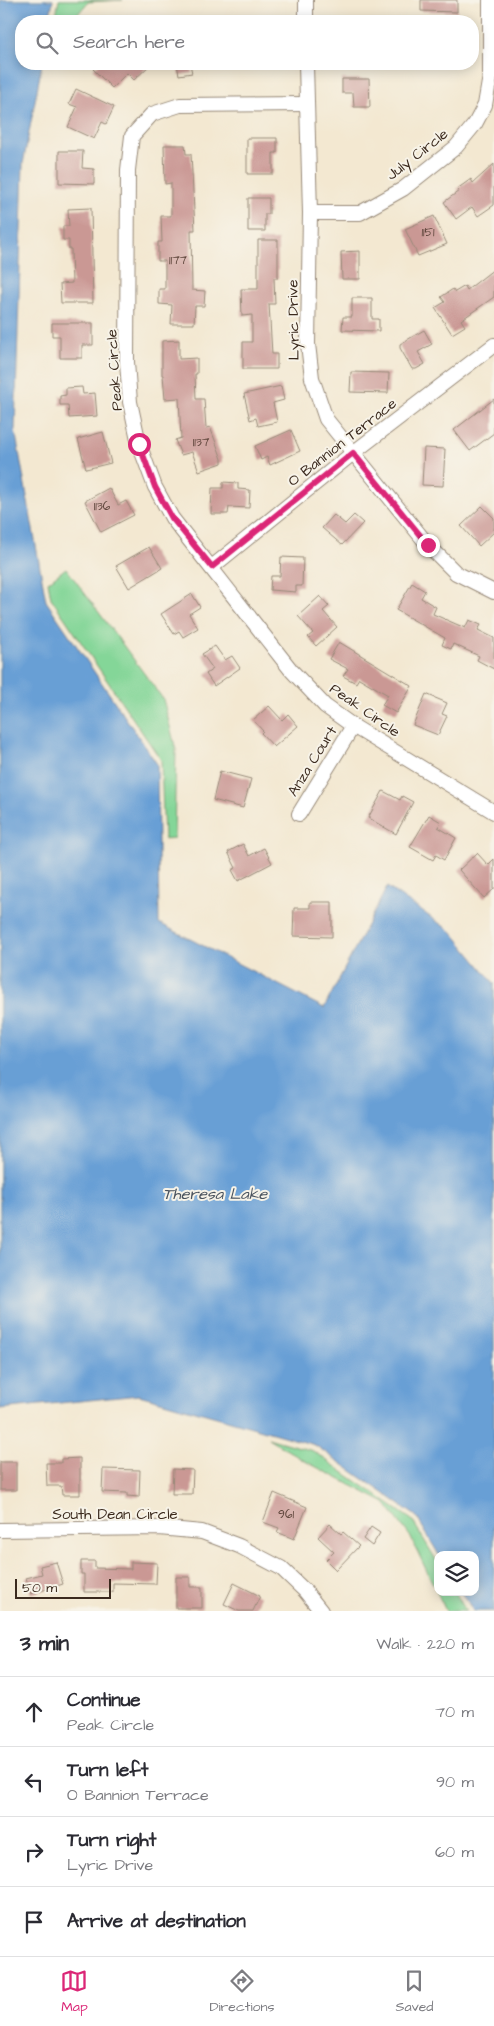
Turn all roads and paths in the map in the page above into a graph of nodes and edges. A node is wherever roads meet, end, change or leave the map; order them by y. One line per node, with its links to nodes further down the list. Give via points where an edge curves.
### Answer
1 (306, 0): 3 (street)
2 (490, 0): 6 (street, July Circle, via 490,76 485,105 475,124 456,147 403,188 360,212)
3 (306, 15)
4 (306, 70): 5 (street, Lyric Drive)
5 (307, 104): 6 (street, Lyric Drive); 9 (street, Peak Circle, via 180,105 152,114 132,136 128,170 127,362 130,402 139,444 155,487 172,518)
6 (310, 213): 8 (street, Lyric Drive, via 308,344 312,378 326,419)
7 (494, 345): 8 (street, O Bannion Terrace)
8 (353, 453): 9 (street, O Bannion Terrace); 10 (street, Lyric Drive, via 428,545 456,573)
9 (212, 567): 11 (street, Peak Circle, via 291,670 325,706)
10 (494, 592)
11 (353, 726): 12 (street, Peak Circle); 13 (street, Anza Court)
12 (494, 812)
13 (298, 814)
14 (1, 1533): 15 (street, South Dean Circle, via 159,1528 202,1532 281,1568)
15 (321, 1611)

